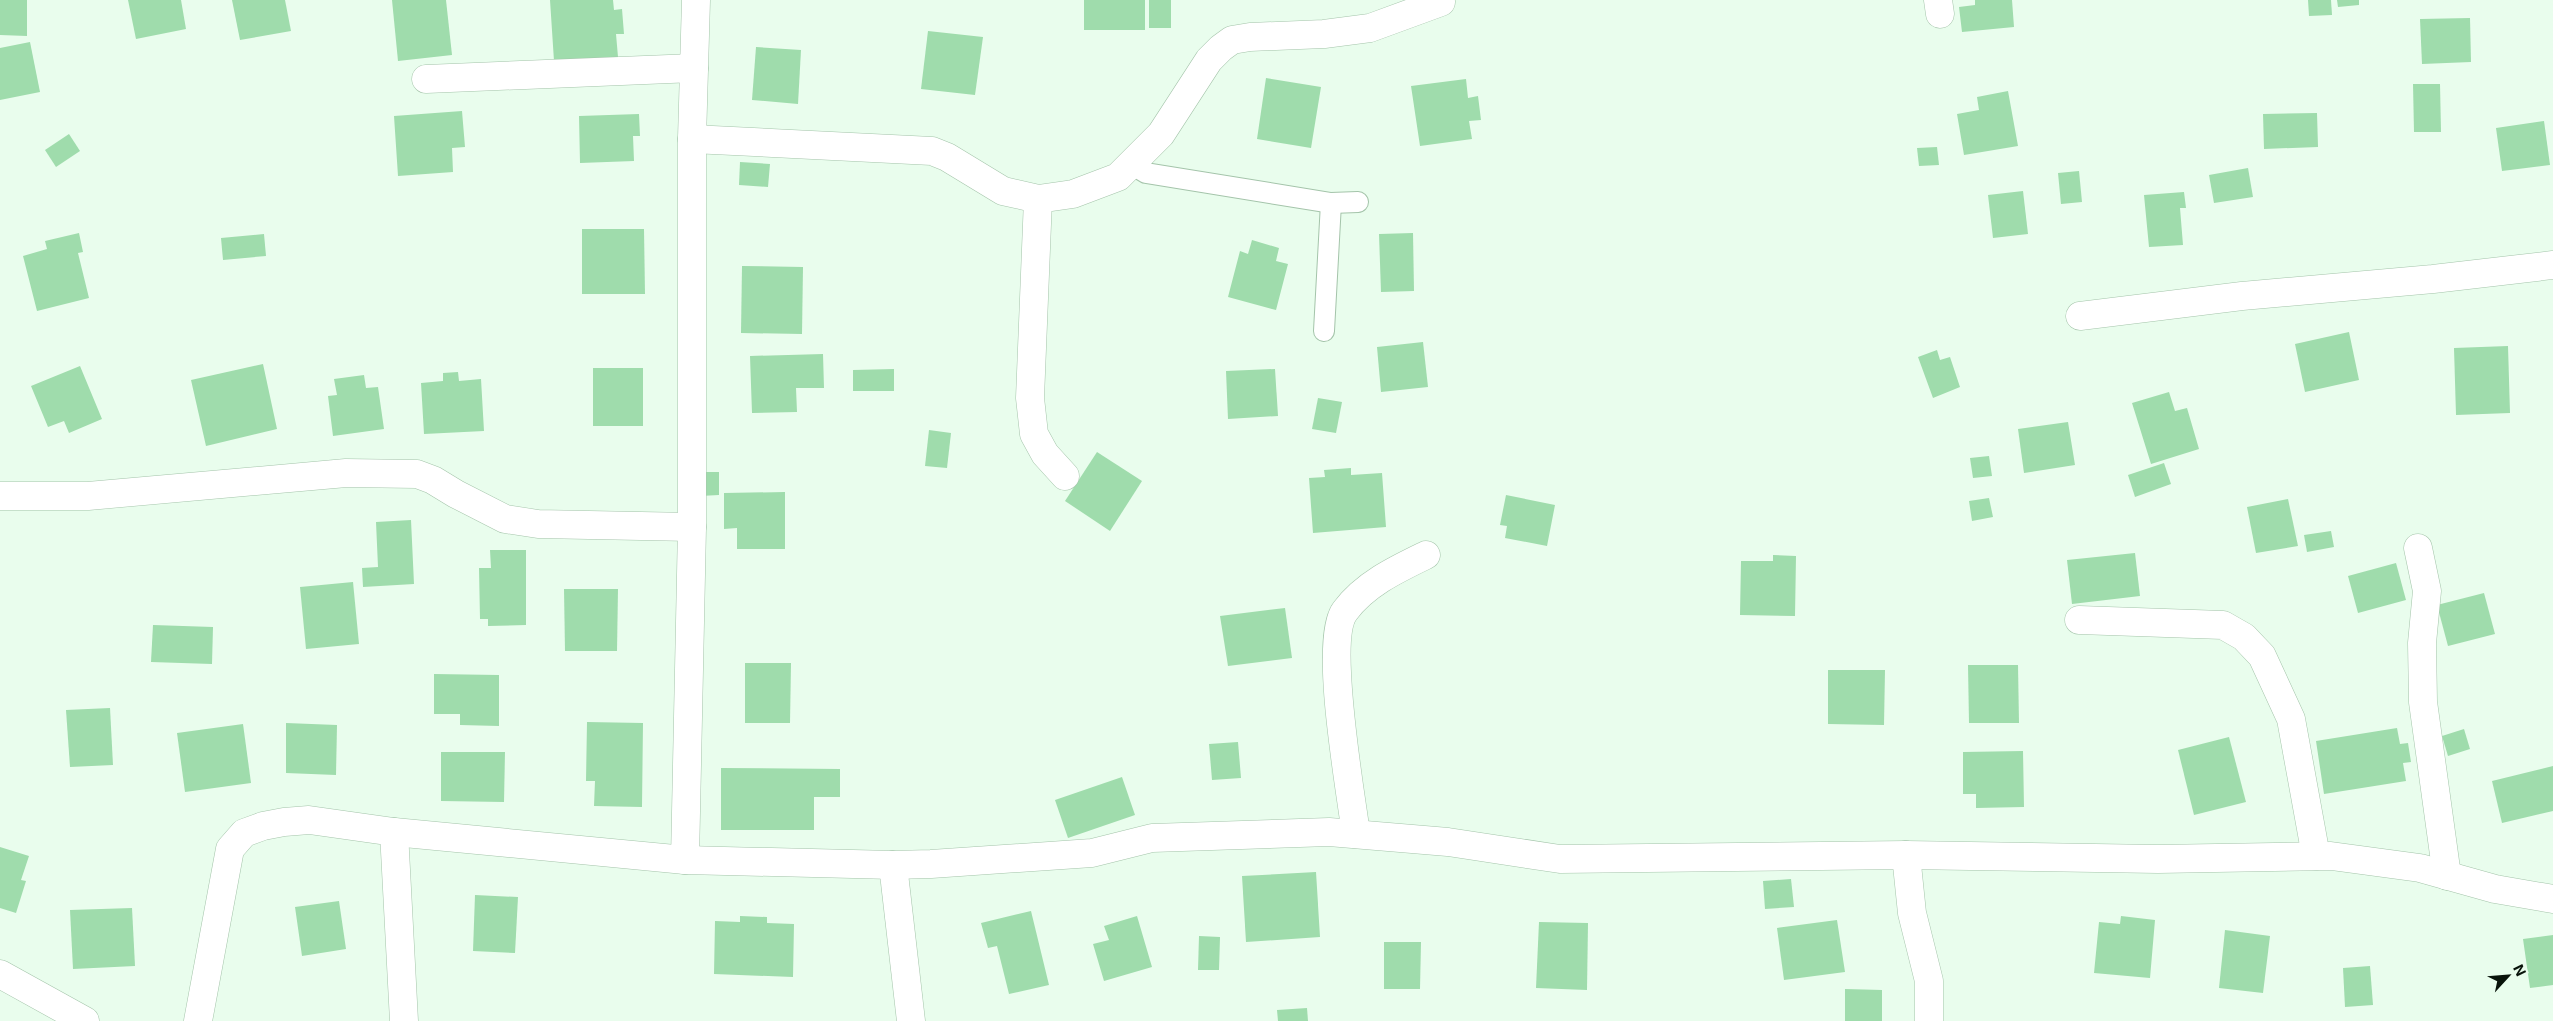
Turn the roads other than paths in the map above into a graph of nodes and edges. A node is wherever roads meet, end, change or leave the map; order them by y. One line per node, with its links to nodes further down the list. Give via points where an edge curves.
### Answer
1 (696, 0): 3 (street)
2 (1441, 2): 6 (street, via 1370,28 1232,40 1209,60 1161,134)
3 (694, 68): 4 (street); 5 (street)
4 (426, 79)
5 (692, 139): 7 (street, via 932,151 947,156 1003,191); 15 (street)
6 (1131, 164): 7 (street, via 1118,177 1073,194); 9 (lane, via 1146,174)
7 (1038, 199): 13 (street, via 1030,398 1034,434 1045,454)
8 (1358, 202): 9 (lane)
9 (1331, 203): 12 (lane)
10 (2553, 265): 11 (street, via 2242,296)
11 (2080, 316)
12 (1324, 331)
13 (1065, 476)
14 (0, 496): 15 (street, via 88,496 346,473 417,474 505,518 538,524)
15 (692, 527): 23 (street)
16 (2418, 548): 25 (street, via 2427,591 2422,643 2423,702)
17 (1426, 555): 20 (street, via 1369,587 1343,612 1336,646 1340,712)
18 (2079, 620): 22 (street, via 2223,625 2244,637 2262,656 2291,719)
19 (394, 832): 23 (street); 29 (street, via 310,820 284,822 244,833 230,849); 30 (street)
20 (1356, 834): 21 (street, via 1448,842 1560,859); 24 (street, via 1212,834 1152,838 1092,852)
21 (1906, 855): 22 (street, via 2158,859); 32 (street, via 1912,913 1929,981)
22 (2316, 856): 25 (street, via 2420,868)
23 (684, 860): 24 (street)
24 (893, 865): 31 (street)
25 (2447, 876): 26 (street, via 2495,889)
26 (2553, 899)
27 (0, 974): 28 (street)
28 (85, 1021)
29 (198, 1021)
30 (404, 1021)
31 (911, 1021)
32 (1929, 1021)

